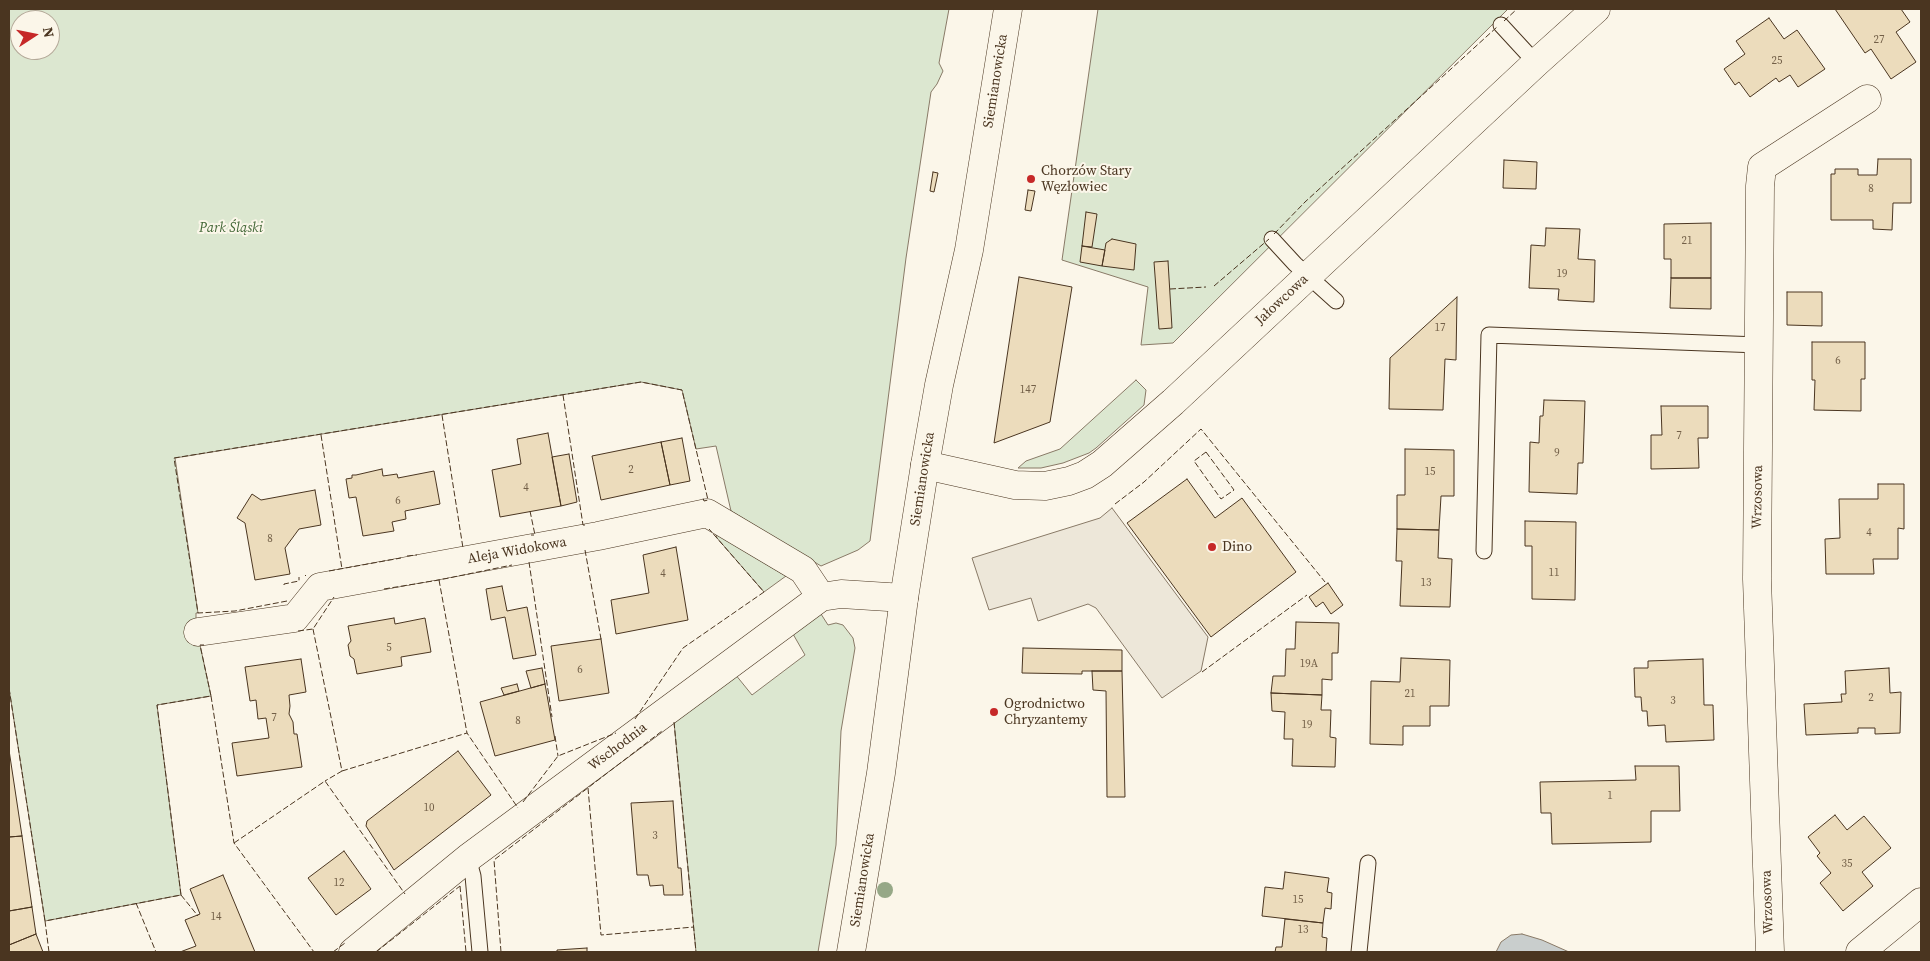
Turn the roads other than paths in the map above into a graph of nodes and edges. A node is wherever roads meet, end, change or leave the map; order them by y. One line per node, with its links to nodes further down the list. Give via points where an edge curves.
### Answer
1 (1008, 9): 10 (street, Siemianowicka, via 969,250)
2 (1596, 9): 4 (street, Jałowcowa)
3 (1501, 25): 4 (lane)
4 (1536, 63): 7 (street, Jałowcowa)
5 (1866, 99): 9 (street, Wrzosowa, via 1762,166)
6 (1272, 239): 7 (lane)
7 (1308, 276): 8 (lane); 10 (street, Jałowcowa, via 1113,456 1085,475 1045,486 1015,485)
8 (1336, 301)
9 (1759, 345): 11 (lane, via 1489,335); 22 (street, Wrzosowa, via 1757,579)
10 (925, 465): 13 (street, Siemianowicka)
11 (1484, 550)
12 (821, 598): 13 (street, Wschodnia, via 841,594); 14 (street, Aleja Widokowa, via 803,570 707,513 320,587 295,618); 15 (street, Wschodnia)
13 (904, 598): 20 (street, Siemianowicka)
14 (198, 632)
15 (468, 858): 18 (street, Wschodnia); 19 (lane, via 473,876)
16 (1368, 863): 21 (lane)
17 (1921, 902): 23 (street)
18 (353, 952)
19 (480, 952)
20 (851, 952)
21 (1359, 952)
22 (1770, 952)
23 (1860, 952)

